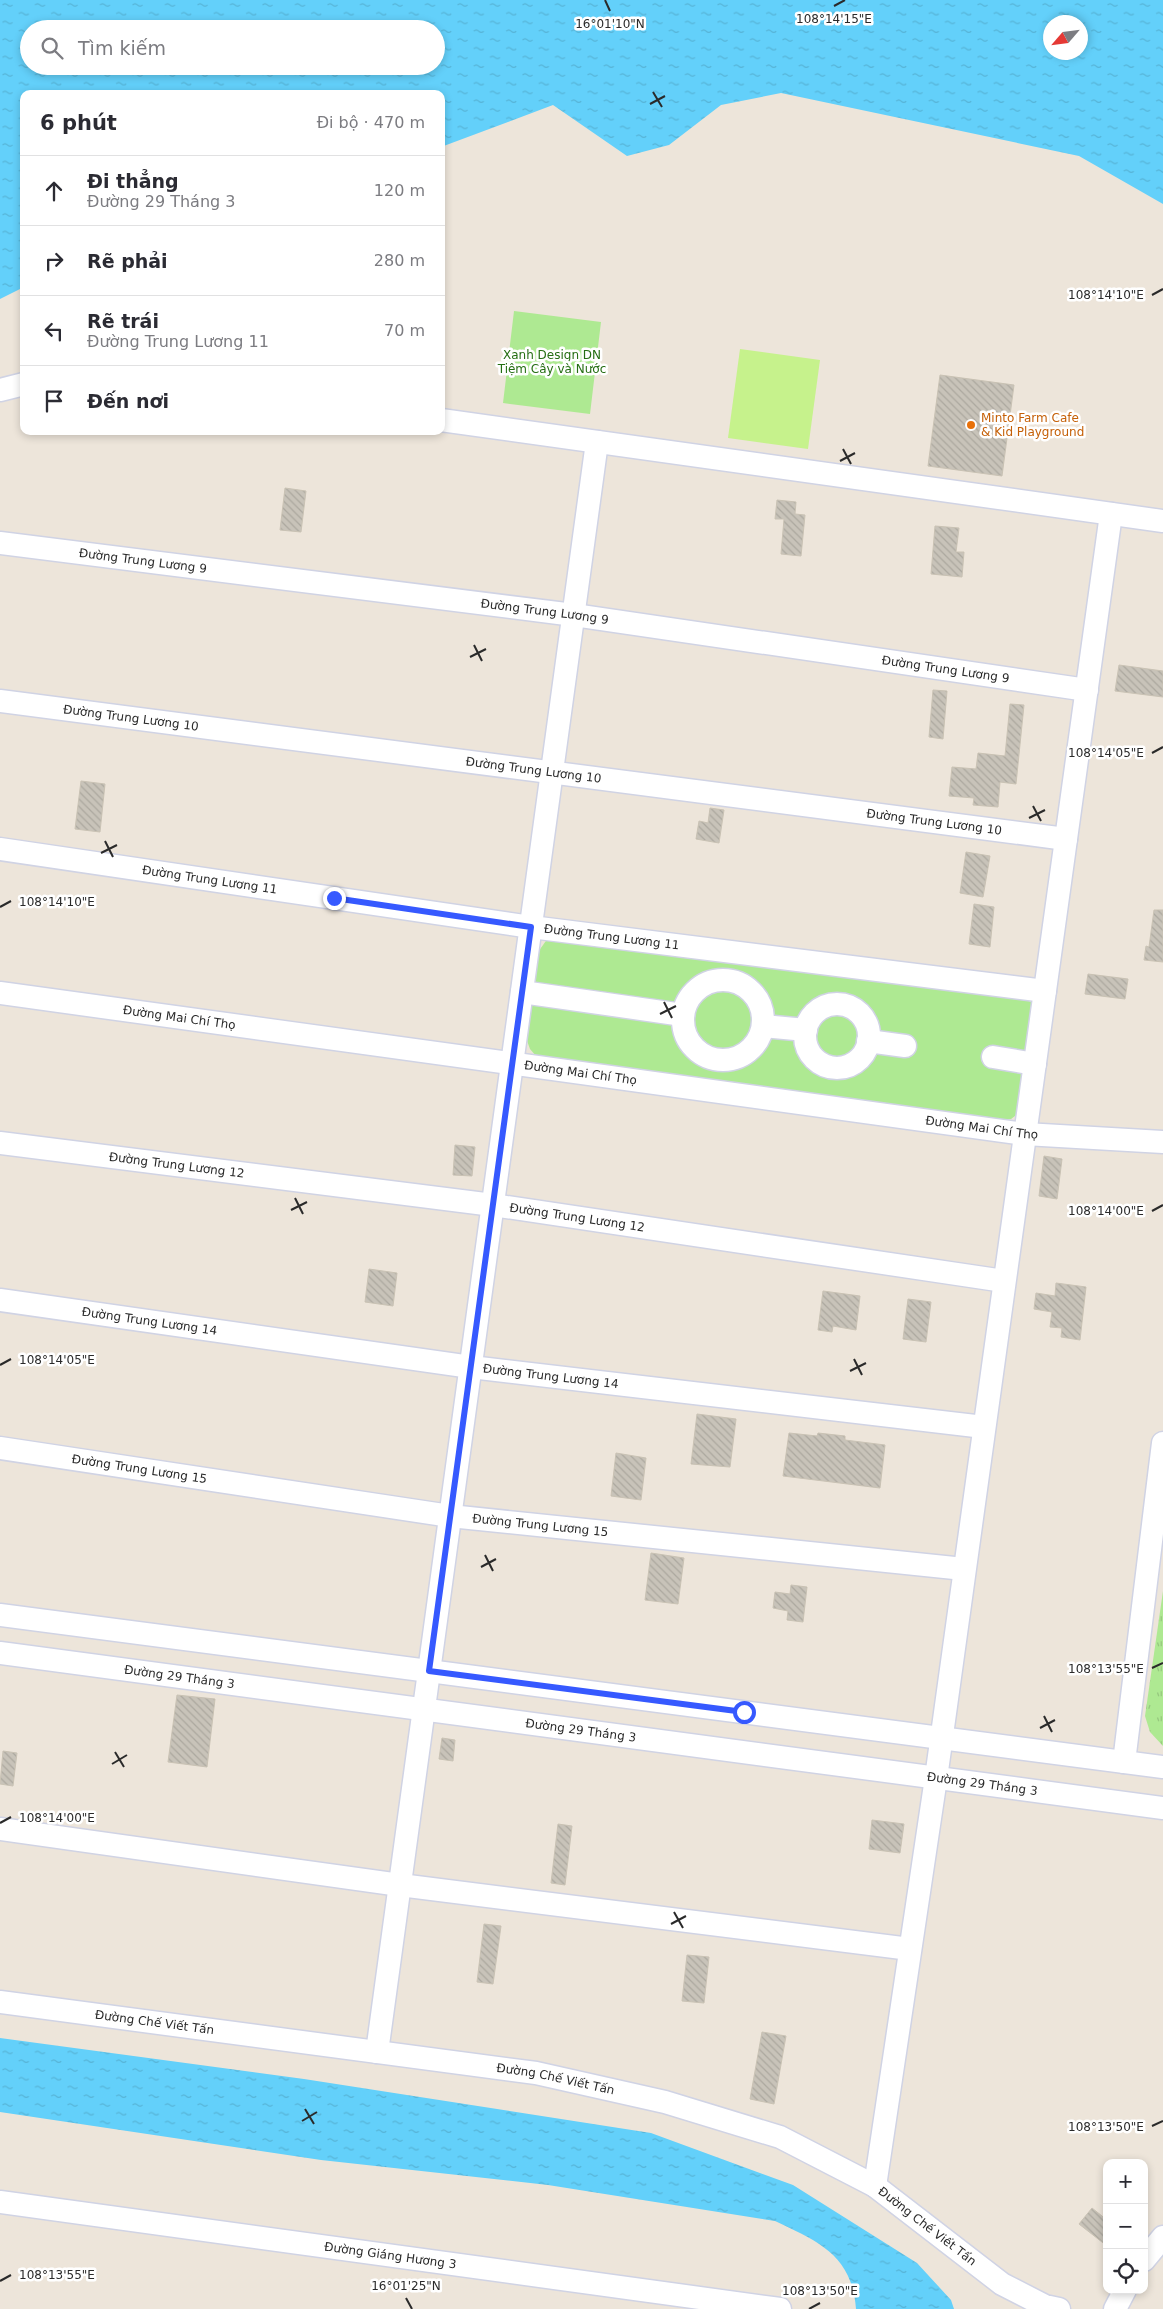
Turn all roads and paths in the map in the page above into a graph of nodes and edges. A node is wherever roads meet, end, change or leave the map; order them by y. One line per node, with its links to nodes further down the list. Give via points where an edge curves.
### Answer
1 (20, 385): 2 (street)
2 (0, 390)
3 (445, 421): 4 (street)
4 (597, 442): 5 (street); 8 (street)
5 (1111, 514): 6 (street); 9 (street)
6 (1163, 521)
7 (0, 543): 8 (street, Đường Trung Lương 9)
8 (574, 615): 9 (street, Đường Trung Lương 9); 11 (street)
9 (1087, 690): 12 (street)
10 (0, 702): 11 (street, Đường Trung Lương 10)
11 (552, 774): 12 (street, Đường Trung Lương 10); 14 (street)
12 (1066, 839): 15 (street)
13 (0, 849): 14 (street, Đường Trung Lương 11)
14 (531, 927): 15 (street, Đường Trung Lương 11); 16 (street)
15 (1045, 991): 25 (street)
16 (522, 992): 18 (street); 24 (street)
17 (0, 993): 24 (street, Đường Mai Chí Thọ)
18 (683, 1015): 19 (street, via 686,1036 692,1046 712,1059 723,1060 745,1054 756,1042); 19 (street, via 692,993 701,986 723,980 734,981 753,994 763,1014)
19 (763, 1026): 20 (street)
20 (806, 1030): 21 (street, via 820,1008 839,1004 862,1016 868,1028); 21 (street, via 806,1043 812,1055 828,1066 854,1063)
21 (868, 1041): 22 (street)
22 (905, 1046)
23 (994, 1057): 25 (street)
24 (512, 1064): 26 (street, Đường Mai Chí Thọ); 29 (street)
25 (1035, 1064): 26 (street)
26 (1025, 1134): 27 (street, Đường Mai Chí Thọ); 30 (street)
27 (1163, 1142)
28 (0, 1143): 29 (street, Đường Trung Lương 12)
29 (493, 1205): 30 (street, Đường Trung Lương 12); 32 (street)
30 (1004, 1282): 33 (street)
31 (0, 1300): 32 (street, Đường Trung Lương 14)
32 (471, 1368): 33 (street, Đường Trung Lương 14); 36 (street)
33 (984, 1427): 37 (street)
34 (1163, 1443): 43 (street)
35 (0, 1448): 36 (street, Đường Trung Lương 15)
36 (450, 1516): 37 (street, Đường Trung Lương 15); 40 (street)
37 (964, 1569): 42 (street)
38 (0, 1615): 40 (street)
39 (0, 1653): 41 (street, Đường 29 Tháng 3)
40 (429, 1671): 41 (street); 42 (street)
41 (424, 1709): 45 (street, Đường 29 Tháng 3); 48 (street)
42 (941, 1738): 43 (street); 45 (street)
43 (1124, 1762): 44 (street)
44 (1163, 1767)
45 (936, 1778): 46 (street, Đường 29 Tháng 3); 49 (street)
46 (1163, 1808)
47 (0, 1829): 48 (street)
48 (400, 1885): 49 (street); 51 (street)
49 (910, 1949): 52 (street)
50 (0, 2002): 51 (street, Đường Chế Viết Tấn)
51 (377, 2052): 52 (street, Đường Chế Viết Tấn, via 536,2073 665,2102 780,2137)
52 (875, 2186): 58 (street, Đường Chế Viết Tấn, via 1002,2284 1045,2306)
53 (0, 2202): 57 (street, Đường Giáng Hương 3)
54 (1163, 2237): 55 (street)
55 (1148, 2255)
56 (1122, 2294): 59 (street)
57 (780, 2309)
58 (1059, 2309)
59 (1115, 2309)

